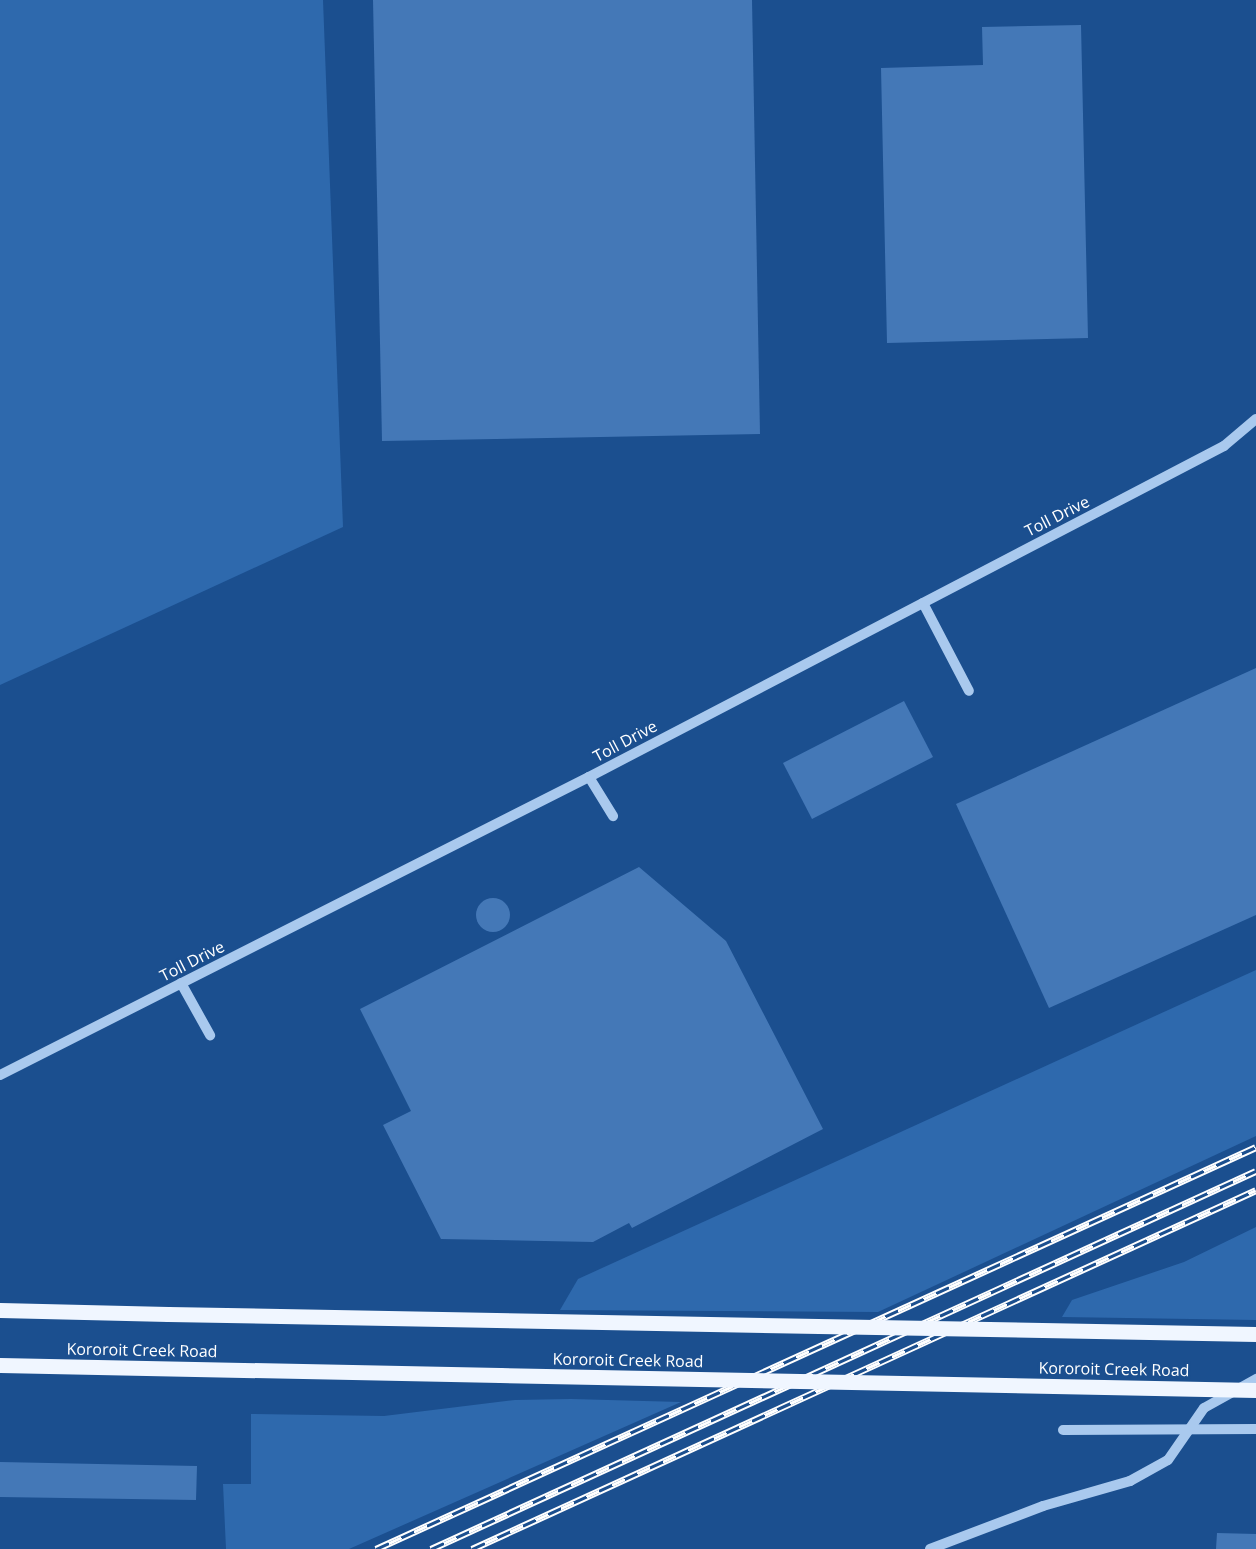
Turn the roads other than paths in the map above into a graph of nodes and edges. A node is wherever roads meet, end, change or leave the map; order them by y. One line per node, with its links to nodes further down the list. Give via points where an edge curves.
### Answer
1 (1256, 419): 2 (street, Toll Drive, via 1224,446)
2 (923, 603): 3 (street); 4 (street, Toll Drive)
3 (969, 691)
4 (589, 777): 5 (street); 6 (street, Toll Drive)
5 (613, 816)
6 (181, 983): 7 (street); 8 (street, Toll Drive)
7 (210, 1035)
8 (0, 1075)
9 (0, 1310): 10 (main road, bridge)
10 (1256, 1334)
11 (0, 1365): 13 (main road, Kororoit Creek Road, bridge)
12 (1256, 1379): 16 (street, via 1204,1408)
13 (1256, 1390)
14 (1256, 1429): 16 (street)
15 (1063, 1430): 16 (street)
16 (1185, 1432): 17 (street, via 1168,1460 1130,1481 1043,1506)
17 (930, 1549)

